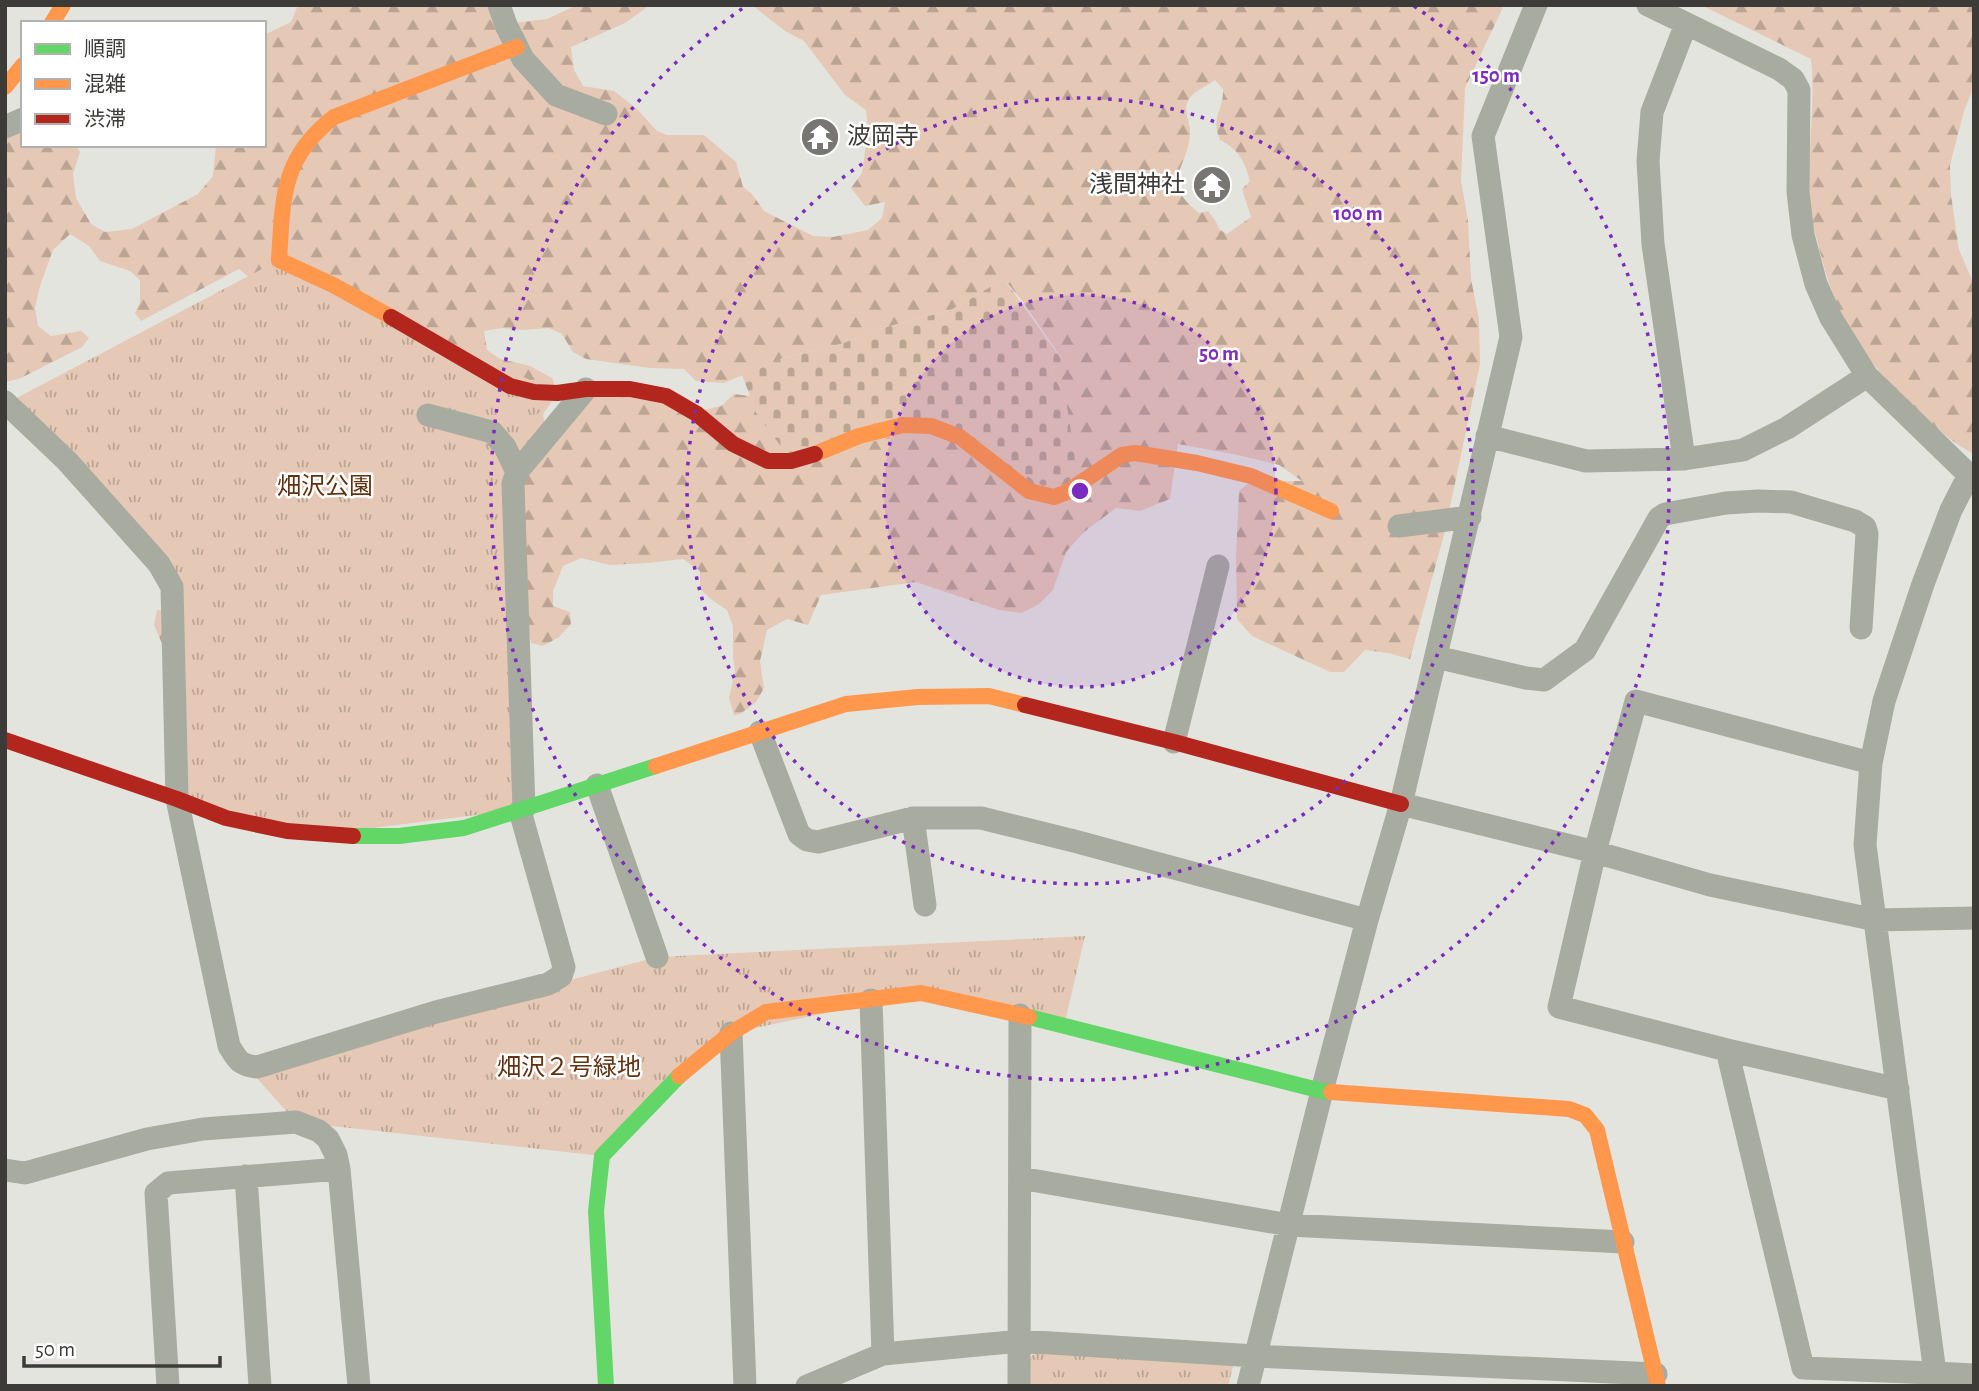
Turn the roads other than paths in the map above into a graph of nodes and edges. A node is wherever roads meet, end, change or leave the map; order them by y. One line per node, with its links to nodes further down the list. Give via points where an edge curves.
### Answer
1 (63, 5): 5 (street)
2 (499, 5): 7 (street)
3 (1536, 5): 17 (street, via 1483,136 1511,337)
4 (1648, 5): 6 (street)
5 (53, 21)
6 (1686, 24): 13 (street, via 1779,69 1799,90 1798,192 1803,235 1830,318); 18 (street, via 1652,112 1648,161 1653,244)
7 (517, 47): 10 (street, via 556,95); 14 (street, via 321,125 292,164 284,191 279,260 355,297 510,386 557,393)
8 (21, 67): 9 (street)
9 (5, 87)
10 (606, 114)
11 (21, 120): 12 (street)
12 (5, 127)
13 (1867, 376): 18 (street, via 1787,428 1743,450); 20 (street)
14 (586, 389): 19 (street); 21 (street, via 630,389 666,396 733,444 768,461 814,455 859,436 903,425 931,426 960,437 1040,495 1054,497 1067,492 1122,455 1135,453 1251,476)
15 (5, 402): 32 (street, via 67,461 159,564 172,587)
16 (428, 415): 19 (street, via 492,432)
17 (1487, 436): 18 (street, via 1586,461); 22 (street)
18 (1684, 459)
19 (517, 472): 34 (street, via 512,506)
20 (1971, 476): 30 (street, via 1951,510 1923,584 1884,701)
21 (1331, 511)
22 (1469, 517): 23 (street); 26 (street)
23 (1399, 526)
24 (1218, 566): 29 (street)
25 (1861, 628): 26 (street, via 1865,527 1790,502 1737,502 1659,517 1585,650 1544,680)
26 (1436, 657): 33 (street)
27 (760, 732): 29 (street, via 846,704 989,696); 31 (street); 35 (street, via 799,834 807,840 818,842)
28 (5, 740): 32 (street)
29 (1174, 742): 33 (street)
30 (1871, 763): 36 (street, via 1636,701); 40 (street, via 1865,845)
31 (597, 785): 34 (street); 41 (street)
32 (177, 799): 34 (street, via 226,818 287,831 352,835 399,836 464,828); 34 (street, via 229,1046 237,1060 257,1067 436,1012 548,984 561,976 564,967)
33 (1401, 804): 36 (street); 39 (street)
34 (522, 810)
35 (914, 818): 37 (street); 39 (street, via 982,818)
36 (1595, 852): 40 (street, via 1710,885); 45 (street, via 1559,1007)
37 (925, 905)
38 (1974, 918): 40 (street)
39 (1367, 920): 47 (street)
40 (1876, 920): 46 (street)
41 (657, 957)
42 (871, 1000): 43 (street, via 921,993); 44 (street, via 766,1012); 55 (street)
43 (1020, 1015): 47 (street); 51 (street)
44 (731, 1033): 63 (street, via 678,1076 602,1156 596,1211); 64 (street)
45 (1727, 1050): 46 (street); 57 (street, via 1803,1368)
46 (1898, 1089): 57 (street)
47 (1322, 1091): 52 (street); 53 (street, via 1569,1109 1585,1115 1597,1130)
48 (339, 1169): 49 (street, via 328,1139 296,1122 203,1129 25,1172); 50 (street); 62 (street)
49 (5, 1170)
50 (246, 1177): 60 (street, via 168,1183 156,1193); 61 (street)
51 (1020, 1178): 52 (street); 54 (street)
52 (1289, 1226): 53 (street); 56 (street)
53 (1623, 1242): 59 (street)
54 (1020, 1341): 55 (street); 56 (street); 66 (street)
55 (883, 1354): 65 (street)
56 (1255, 1356): 59 (street); 67 (street)
57 (1935, 1373): 58 (street)
58 (1974, 1375)
59 (1657, 1380)
60 (168, 1386)
61 (260, 1386)
62 (359, 1386)
63 (606, 1386)
64 (745, 1386)
65 (807, 1386)
66 (1019, 1386)
67 (1248, 1386)

